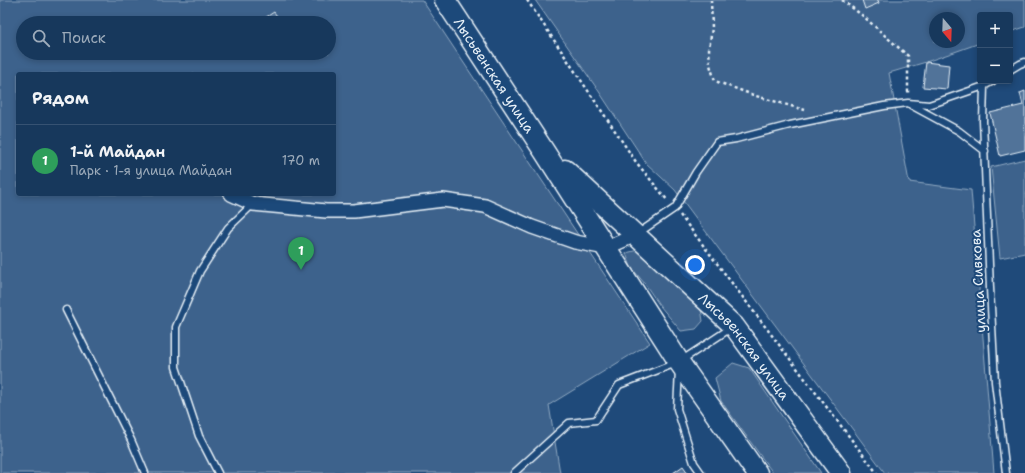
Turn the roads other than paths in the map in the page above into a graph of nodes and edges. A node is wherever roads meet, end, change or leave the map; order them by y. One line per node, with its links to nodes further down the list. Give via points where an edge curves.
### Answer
1 (445, 0): 7 (main road, Лысьвенская улица)
2 (1025, 62): 3 (lane)
3 (1013, 68)
4 (988, 84): 5 (lane)
5 (984, 86): 6 (lane, via 929,105); 8 (lane, улица Сивкова)
6 (908, 104): 8 (lane, via 959,131); 11 (lane, via 884,106 717,142 675,208)
7 (544, 151): 11 (main road, Лысьвенская улица); 12 (main road, Лысьвенская улица)
8 (985, 151): 22 (lane, улица Сивкова, via 995,382)
9 (235, 196): 10 (street)
10 (253, 204): 12 (street, via 354,211 443,200 485,206 532,227 575,242); 17 (lane, via 228,228 200,271 176,327 176,367 199,436)
11 (636, 235): 12 (street); 14 (main road, Лысьвенская улица)
12 (606, 248): 15 (main road, Лысьвенская улица)
13 (66, 310): 16 (lane)
14 (734, 326): 15 (lane); 21 (main road, Лысьвенская улица)
15 (679, 362): 18 (lane, via 619,385 596,420 569,422); 19 (lane, via 677,409 694,463); 20 (main road, Лысьвенская улица)
16 (146, 473)
17 (218, 473)
18 (514, 473)
19 (702, 473)
20 (757, 473)
21 (841, 473)
22 (1006, 473)

